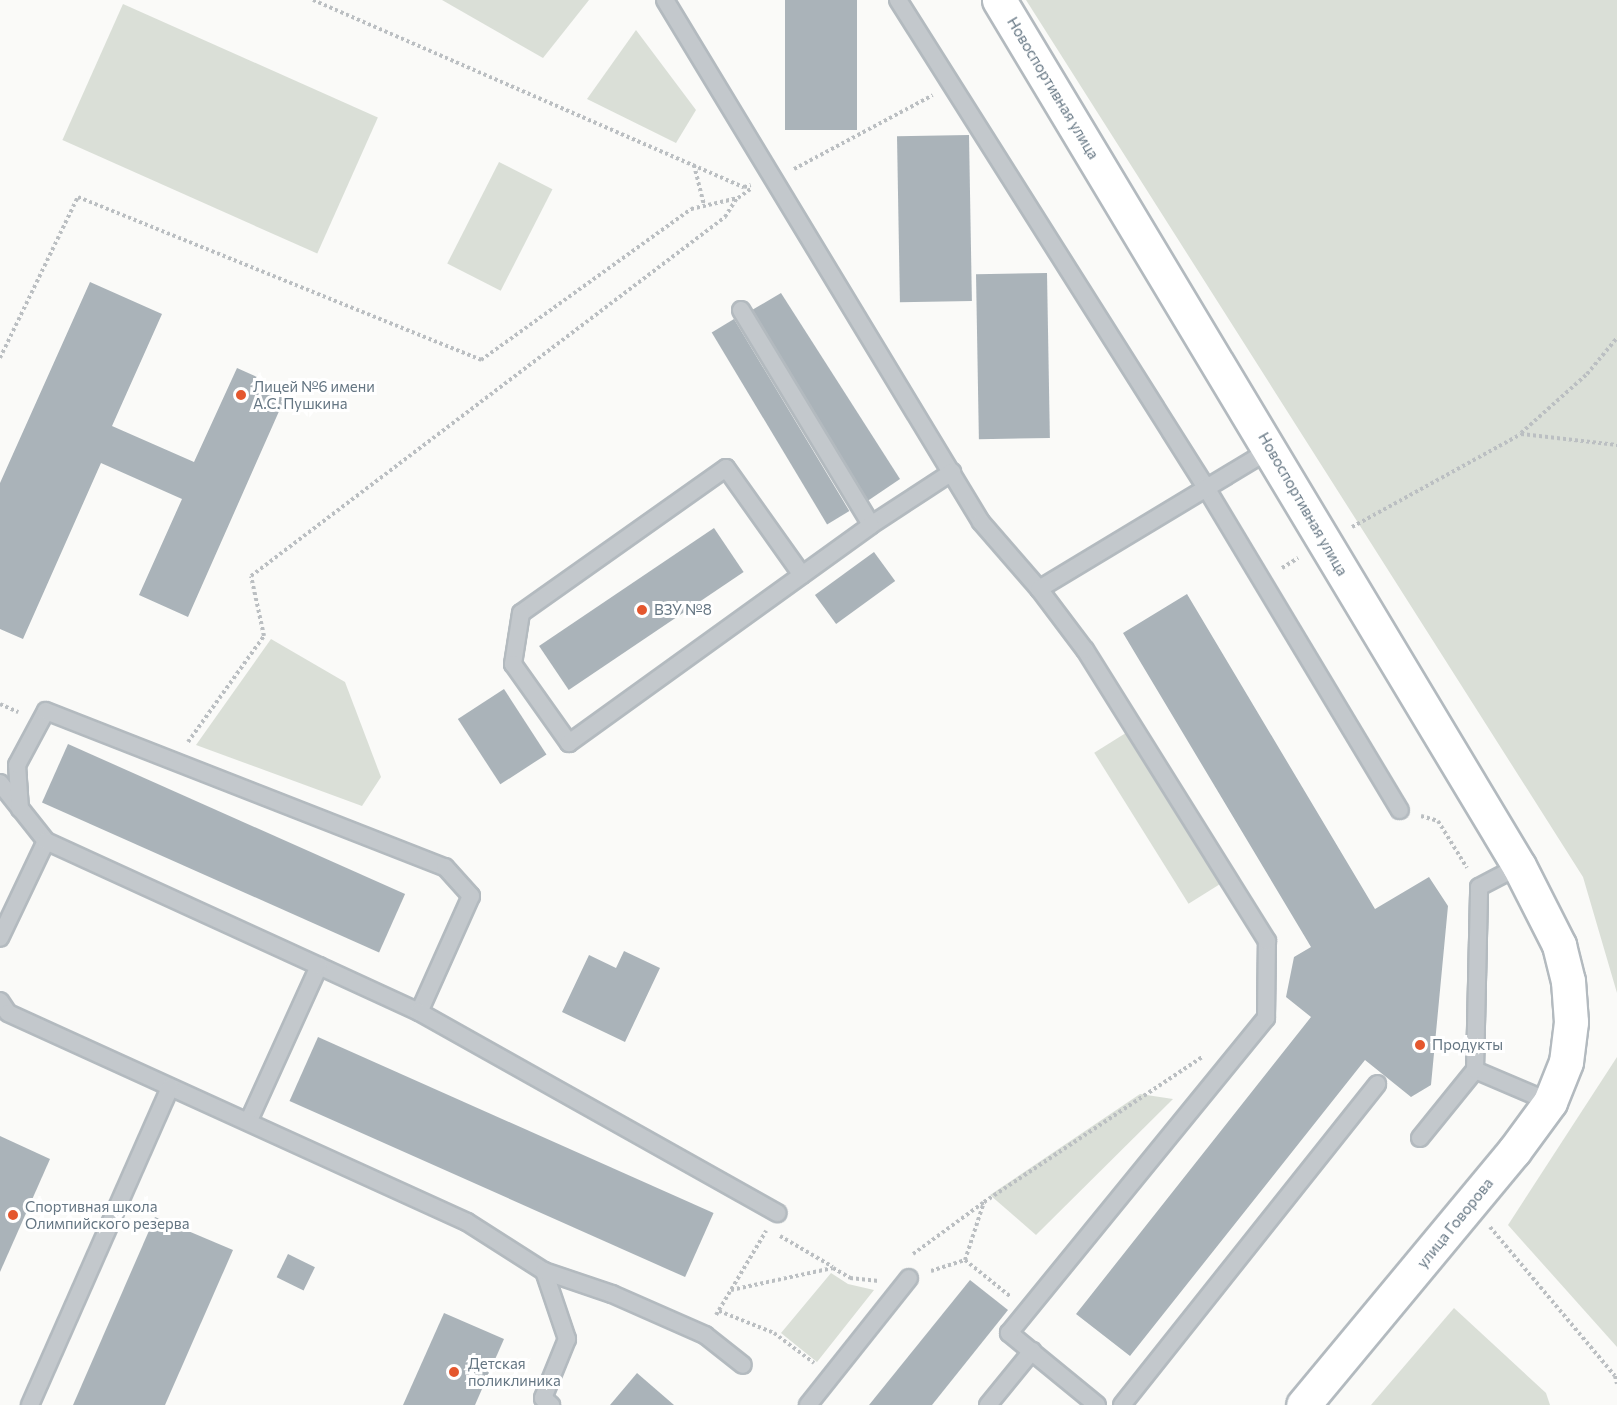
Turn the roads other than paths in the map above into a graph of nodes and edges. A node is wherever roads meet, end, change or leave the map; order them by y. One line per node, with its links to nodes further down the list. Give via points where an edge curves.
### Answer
1 (665, 0): 6 (lane)
2 (898, 0): 7 (lane)
3 (999, 0): 5 (main road, Новоспортивная улица)
4 (741, 310): 8 (lane)
5 (1271, 449): 7 (lane); 15 (main road, Новоспортивная улица)
6 (951, 472): 8 (lane); 10 (lane, via 981,522)
7 (1205, 486): 10 (lane); 13 (lane)
8 (872, 525): 9 (lane)
9 (802, 575): 9 (lane, via 569,743 513,664 521,613 726,468)
10 (1039, 589): 30 (lane, via 1085,650 1267,941 1266,1018 1009,1333)
11 (0, 783): 12 (lane)
12 (20, 809): 14 (lane); 19 (lane, via 17,765 46,711 445,867 471,896)
13 (1400, 810)
14 (46, 841): 16 (lane); 17 (lane)
15 (1519, 866): 20 (main road, Новоспортивная улица, via 1559,945 1568,981); 21 (lane, via 1479,888)
16 (0, 938)
17 (319, 966): 19 (lane); 25 (lane)
18 (0, 1001): 23 (lane, via 8,1013)
19 (419, 1012): 27 (lane)
20 (1571, 1022): 24 (main road, улица Говорова, via 1566,1062)
21 (1475, 1070): 24 (lane); 26 (lane)
22 (1377, 1084): 37 (lane)
23 (170, 1088): 25 (lane); 33 (lane)
24 (1550, 1102): 38 (main road, улица Говорова, via 1471,1204)
25 (249, 1120): 29 (lane, via 467,1222)
26 (1420, 1138)
27 (777, 1213)
28 (906, 1270): 34 (lane)
29 (544, 1271): 31 (lane, via 612,1294 705,1335); 32 (lane, via 567,1339)
30 (1032, 1351): 35 (lane); 36 (lane)
31 (743, 1365)
32 (545, 1403)
33 (30, 1405)
34 (808, 1405)
35 (988, 1405)
36 (1097, 1405)
37 (1122, 1405)
38 (1303, 1405)

